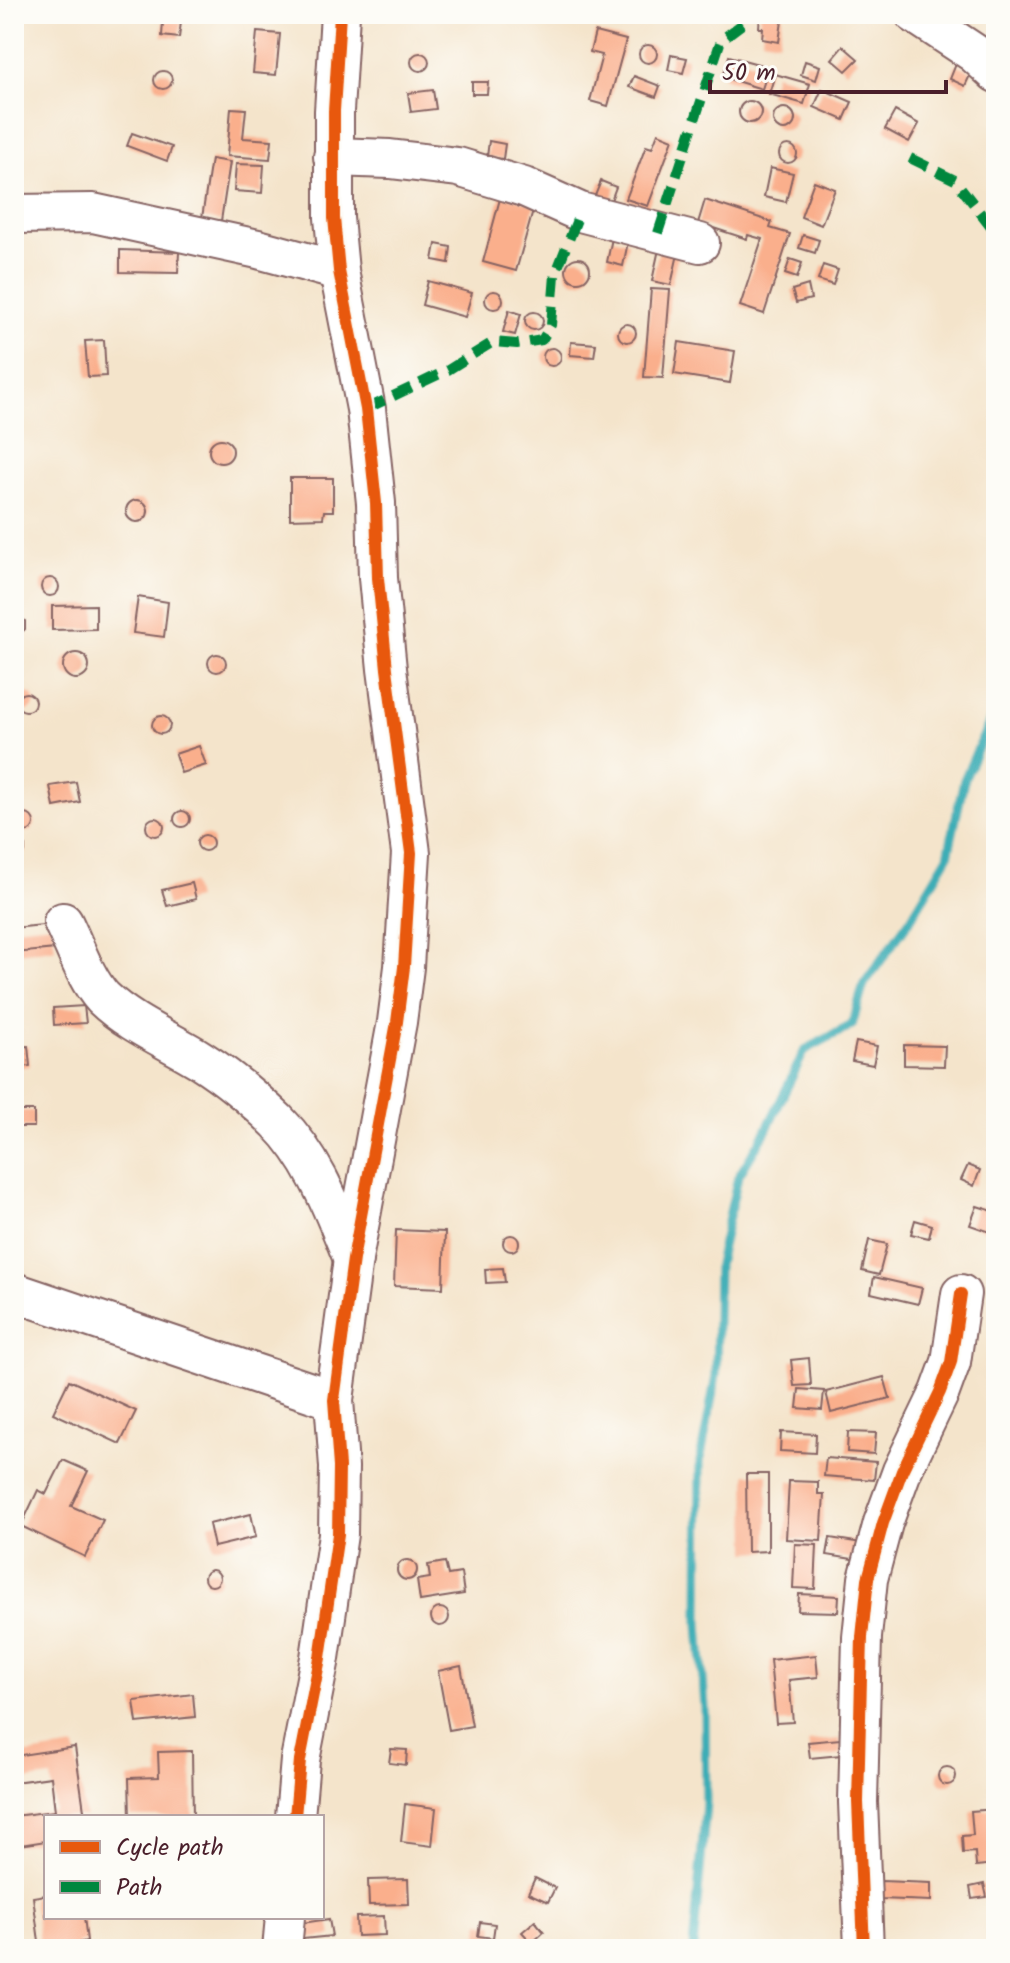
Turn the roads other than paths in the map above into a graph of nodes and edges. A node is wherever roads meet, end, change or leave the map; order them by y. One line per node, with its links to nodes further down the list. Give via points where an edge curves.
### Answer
1 (340, 14): 4 (street)
2 (915, 14): 3 (street)
3 (996, 73)
4 (333, 157): 6 (street, via 458,167 524,187 580,212); 7 (street)
5 (14, 214): 7 (street, via 93,213)
6 (700, 243)
7 (339, 271): 9 (street, via 366,409 378,578 411,853 397,1022)
8 (63, 922): 9 (street, via 103,997 203,1062 279,1124 310,1162)
9 (353, 1259): 12 (street)
10 (14, 1292): 12 (street)
11 (961, 1294): 16 (street, via 951,1362 902,1471 868,1579 858,1802)
12 (334, 1400): 13 (street, via 338,1534)
13 (295, 1815)
14 (285, 1919): 15 (street)
15 (282, 1949)
16 (864, 1949)

